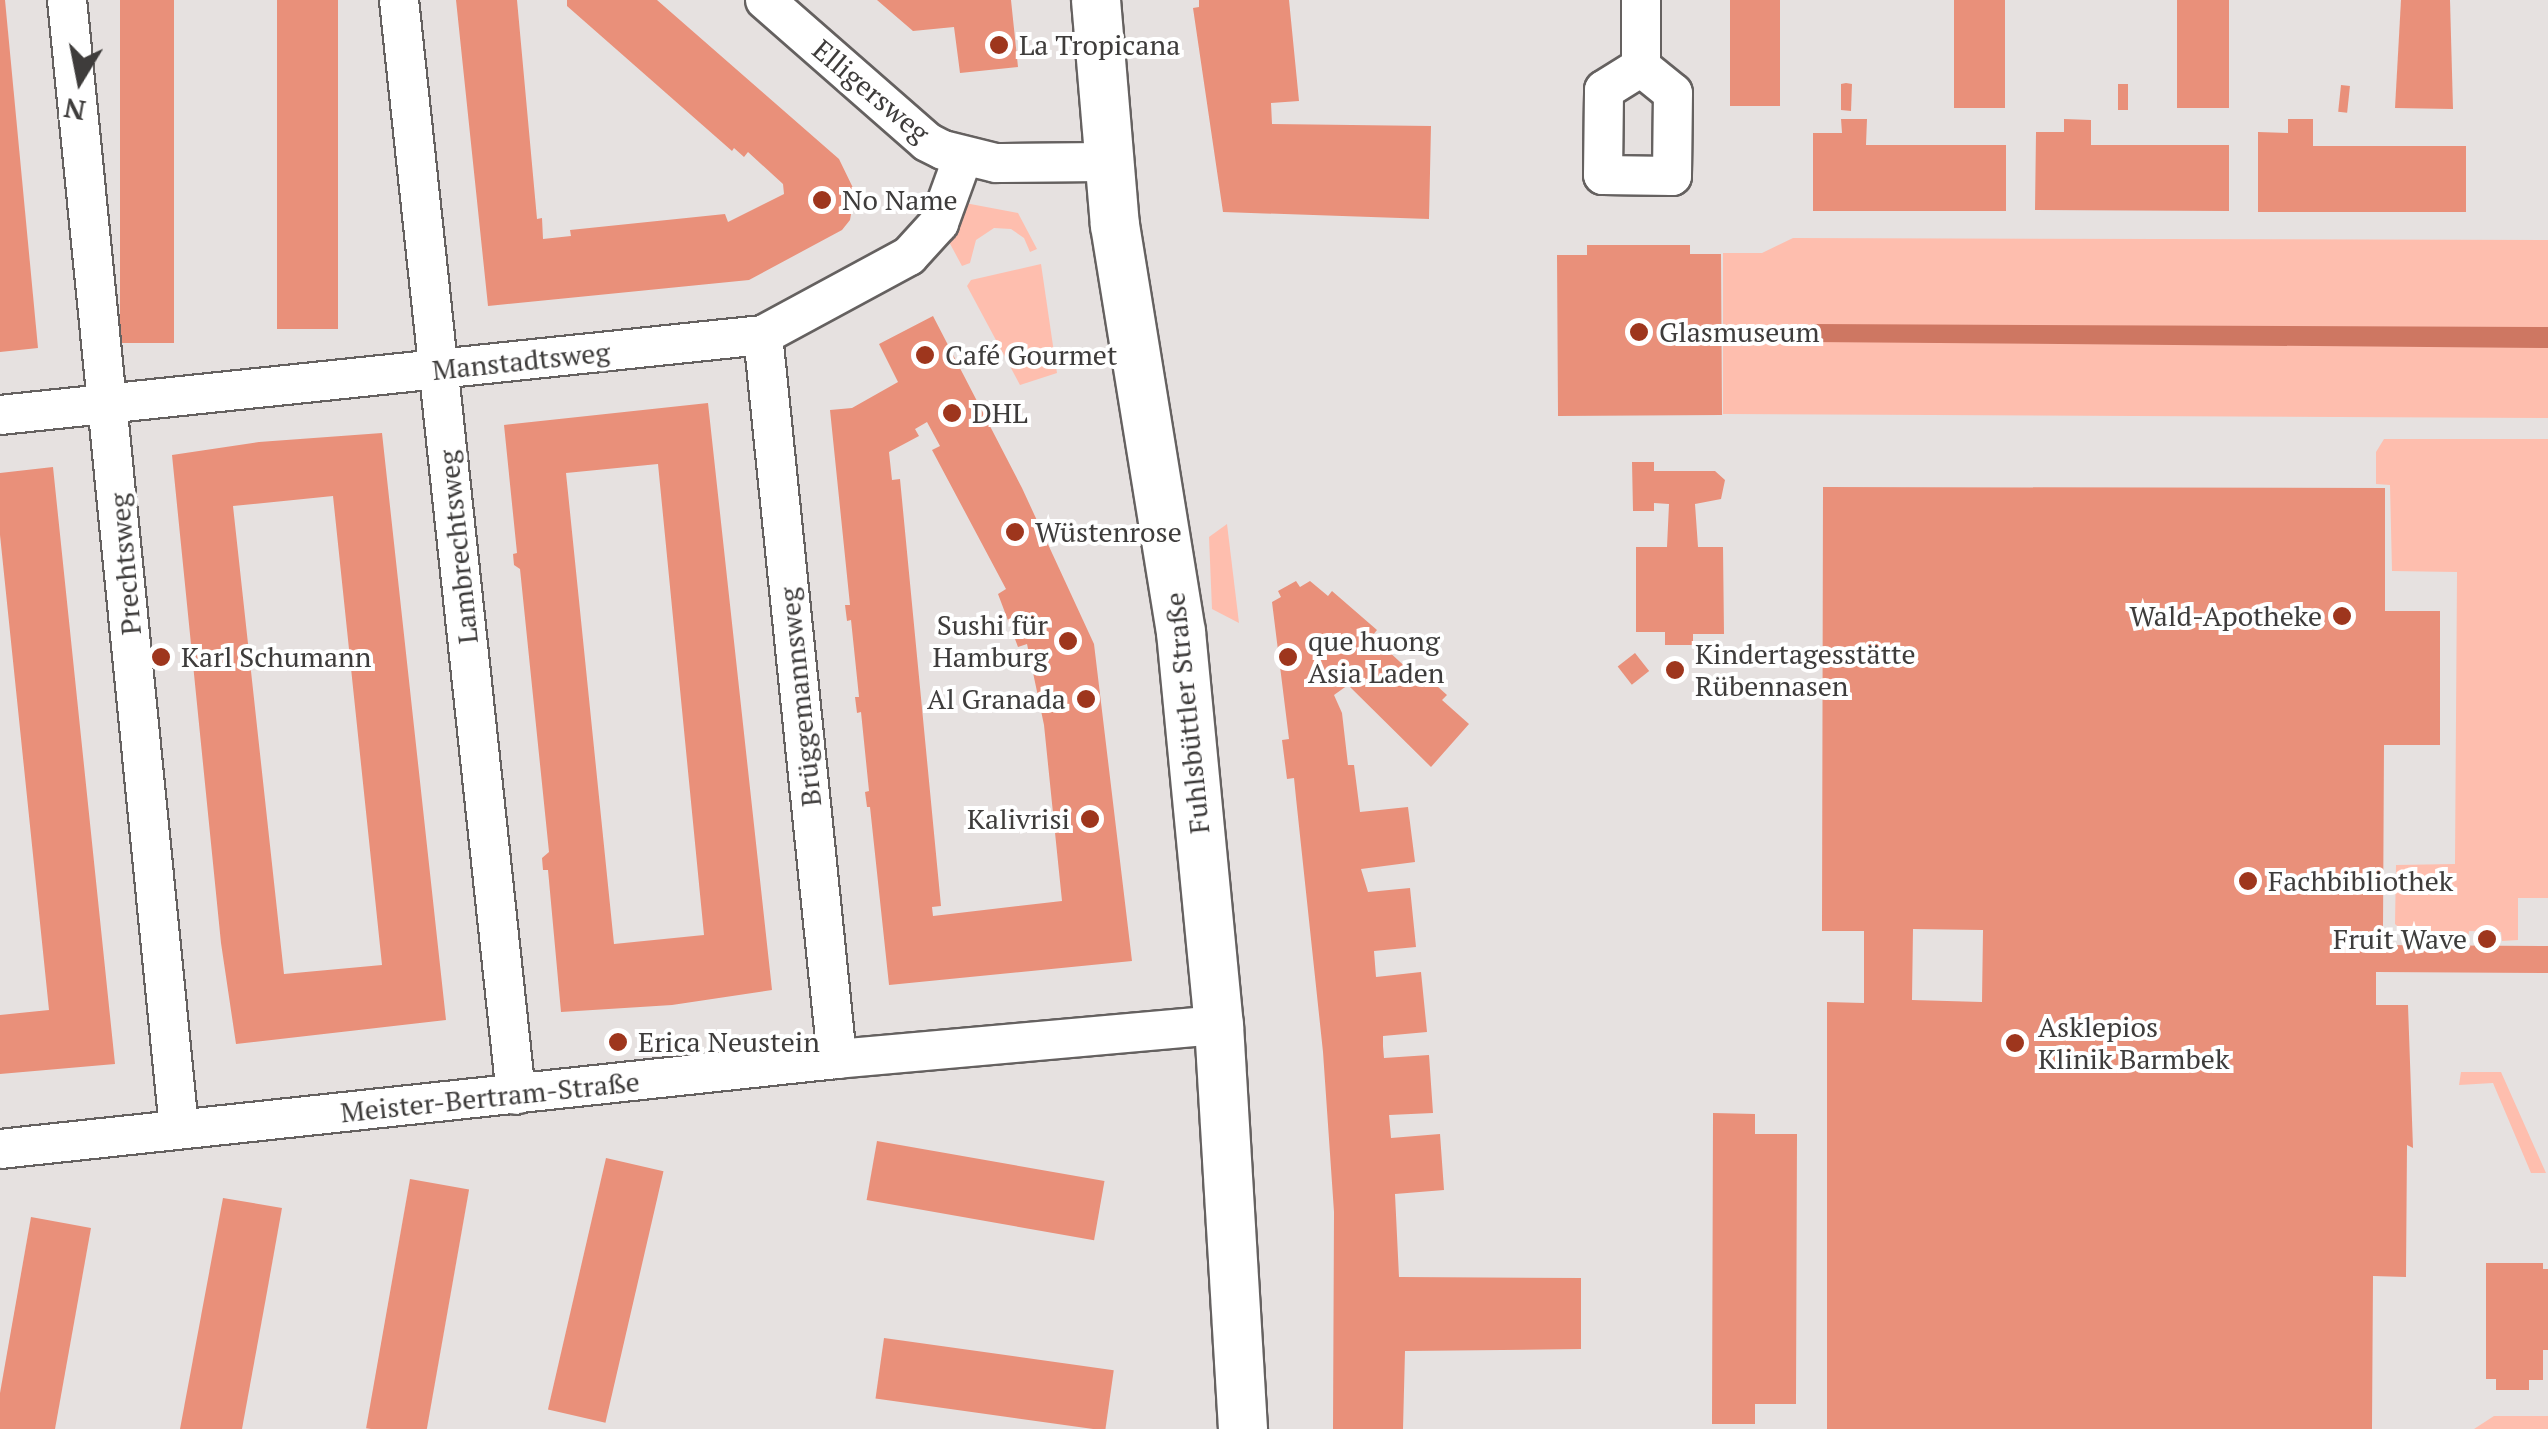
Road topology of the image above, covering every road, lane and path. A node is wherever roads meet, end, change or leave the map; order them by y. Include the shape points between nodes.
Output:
1 (67, 0) edge
2 (398, 0) edge
3 (765, 0) edge
4 (1096, 0) edge
5 (1642, 0) edge
6 (1641, 67) dead end
7 (962, 157) junction
8 (1108, 162) junction
9 (762, 335) junction
10 (440, 370) junction
11 (110, 404) junction
12 (0, 415) edge
13 (1219, 1025) junction
14 (837, 1059) junction
15 (516, 1095) junction
16 (179, 1128) junction
17 (0, 1150) edge
18 (1244, 1429) edge

1 - 11 street, Prechtsweg
2 - 10 street, Lambrechtsweg
3 - 7 street, Elligersweg via 927,142
4 - 8 main road, Fuhlsbüttler Straße
5 - 6 street
7 - 8 street, Elligersweg
7 - 9 street, Manstadtsweg via 938,223 909,256
8 - 13 main road, Fuhlsbüttler Straße via 1181,632
9 - 10 street, Manstadtsweg
9 - 14 street, Brüggemannsweg
10 - 11 street, Manstadtsweg
10 - 15 street, Lambrechtsweg
11 - 12 street, Manstadtsweg
11 - 16 street, Prechtsweg
13 - 14 street, Meister-Bertram-Straße
13 - 18 main road, Fuhlsbüttler Straße
14 - 15 street, Meister-Bertram-Straße
15 - 16 street, Meister-Bertram-Straße
16 - 17 street, Meister-Bertram-Straße

